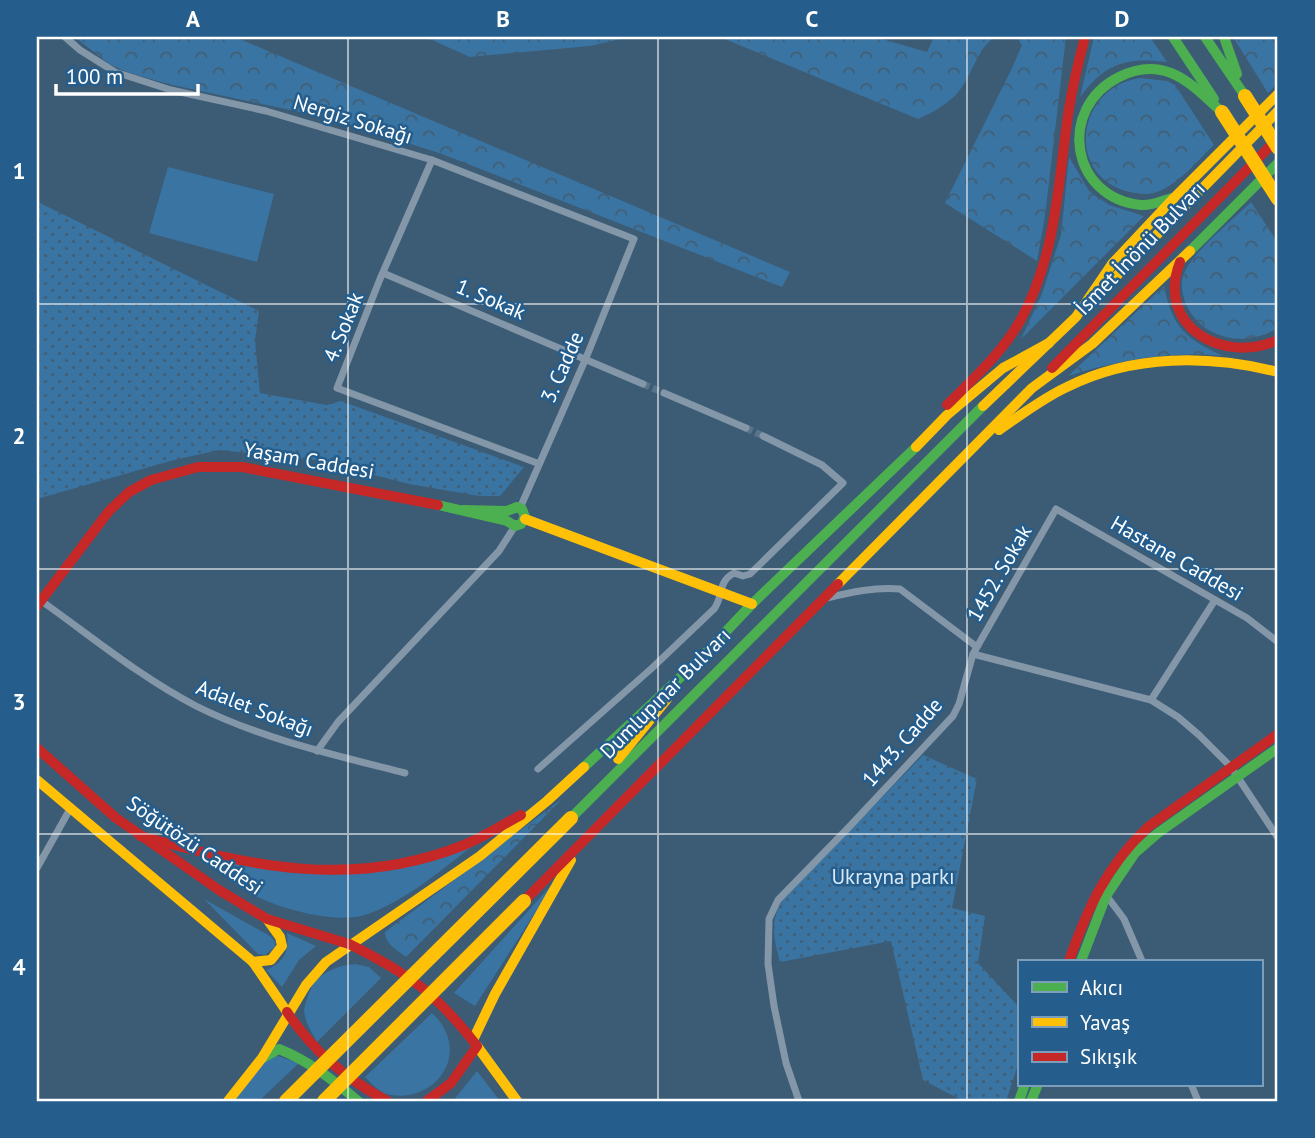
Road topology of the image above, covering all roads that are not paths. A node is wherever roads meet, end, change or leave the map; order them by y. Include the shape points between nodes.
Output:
1 (65, 37) edge
2 (1085, 37) edge
3 (1173, 37) edge
4 (1205, 37) edge
5 (1224, 37) edge
6 (1278, 94) edge
7 (1244, 96) junction
8 (1278, 111) edge
9 (1222, 112) junction
10 (1278, 138) edge
11 (1278, 148) edge
12 (432, 160) junction
13 (1278, 163) edge
14 (1174, 198) junction
15 (1278, 200) edge
16 (634, 239) joint
17 (1182, 259) junction
18 (383, 273) junction
19 (1076, 317) junction
20 (1278, 340) edge
21 (1049, 343) junction
22 (586, 358) junction
23 (1278, 372) edge
24 (643, 384) tunnel mouth
25 (1032, 388) junction
26 (664, 393) tunnel mouth
27 (746, 428) tunnel mouth
28 (763, 436) tunnel mouth
29 (974, 446) junction
30 (537, 463) junction
31 (870, 493) junction
32 (1056, 509) joint
33 (515, 517) junction
34 (720, 592) junction
35 (822, 599) junction
36 (1215, 600) junction
37 (38, 601) edge
38 (752, 604) junction
39 (1278, 642) edge
40 (975, 650) junction
41 (699, 660) junction
42 (1151, 700) junction
43 (1278, 734) edge
44 (37, 748) edge
45 (1278, 748) edge
46 (317, 751) junction
47 (538, 769) dead end
48 (1234, 772) junction
49 (405, 773) dead end
50 (37, 780) edge
51 (547, 801) junction
52 (71, 809) junction
53 (571, 818) junction
54 (140, 836) junction
55 (1278, 838) edge
56 (580, 844) junction
57 (37, 868) edge
58 (1102, 891) junction
59 (267, 919) junction
60 (349, 944) junction
61 (1069, 960) edge
62 (1081, 960) edge
63 (1142, 960) edge
64 (253, 962) junction
65 (287, 1012) junction
66 (475, 1043) junction
67 (262, 1058) junction
68 (228, 1101) edge
69 (286, 1101) edge
70 (324, 1101) edge
71 (358, 1101) edge
72 (387, 1101) edge
73 (427, 1101) edge
74 (517, 1101) edge
75 (799, 1101) edge

1 - 12 street, Nergiz Sokağı via 116,72 140,81 266,111
2 - 31 main road via 1068,113 1058,202 1043,267 1028,306 998,352 901,451
3 - 9 main road
4 - 7 main road
5 - 7 main road
6 - 14 main road
7 - 11 main road, bridge
8 - 19 main road, İsmet İnönü Bulvarı
9 - 14 main road via 1181,79 1156,70 1118,76 1100,88 1085,107 1079,153 1094,184 1116,200 1141,205
9 - 15 main road, bridge
10 - 25 main road, İsmet İnönü Bulvarı
12 - 16 street, Nergiz Sokağı
12 - 18 street, 4. Sokak
13 - 17 main road
14 - 19 main road via 1112,264
16 - 22 street, 3. Cadde
17 - 20 main road via 1174,298 1184,319 1201,337 1237,349
17 - 25 main road via 1091,344
18 - 22 street, 1. Sokak
18 - 30 street, 4. Sokak via 337,388
19 - 21 main road, Dumlupınar Bulvarı
21 - 31 main road via 1003,368 947,415
21 - 53 main road, Dumlupınar Bulvarı
22 - 24 street, 1. Sokak
22 - 30 street, 3. Cadde
23 - 29 main road via 1200,360 1123,368 1055,393
25 - 29 main road
26 - 27 street
28 - 34 street via 822,465 843,483 750,574 734,573 725,579
29 - 35 main road
30 - 33 street, 3. Cadde
31 - 38 main road
32 - 36 street, Hastane Caddesi
32 - 40 street, 1452. Sokak
33 - 34 main road, Yaşam Caddesi
33 - 37 main road, Yaşam Caddesi via 242,467 198,467 151,480 129,492
33 - 46 street, 3. Cadde via 499,551 338,722
34 - 38 main road, Yaşam Caddesi
34 - 47 street via 714,609
35 - 40 street via 860,590 900,589
35 - 56 main road
36 - 39 street, Hastane Caddesi
36 - 42 street
37 - 46 street, Adalet Sokağı via 196,706
38 - 41 main road
40 - 42 street
40 - 75 street, 1443. Cadde via 953,716 778,900 769,919 768,964 774,1006
41 - 51 main road
41 - 53 main road
42 - 48 street via 1178,717
43 - 48 main road
44 - 54 main road, Söğütözü Caddesi
45 - 48 main road
46 - 49 street, Adalet Sokağı
48 - 55 street
48 - 58 main road via 1129,843 1116,858
50 - 52 main road
51 - 54 main road via 465,844 375,866 325,870 264,866
51 - 60 main road via 480,856
52 - 57 street
52 - 64 main road
53 - 69 main road, Dumlupınar Bulvarı, bridge
54 - 59 main road, Söğütözü Caddesi
56 - 66 main road via 495,994
56 - 70 main road, bridge
58 - 61 main road
58 - 62 main road
58 - 63 street via 1124,919
59 - 60 main road, Söğütözü Caddesi
59 - 64 main road via 282,946 271,960
60 - 65 main road via 309,979
60 - 66 main road, Söğütözü Caddesi via 419,984
64 - 65 main road
65 - 67 main road
65 - 72 main road via 335,1070
66 - 73 main road via 451,1083
66 - 74 main road, Söğütözü Caddesi
67 - 68 main road
67 - 71 main road via 279,1049 295,1054

